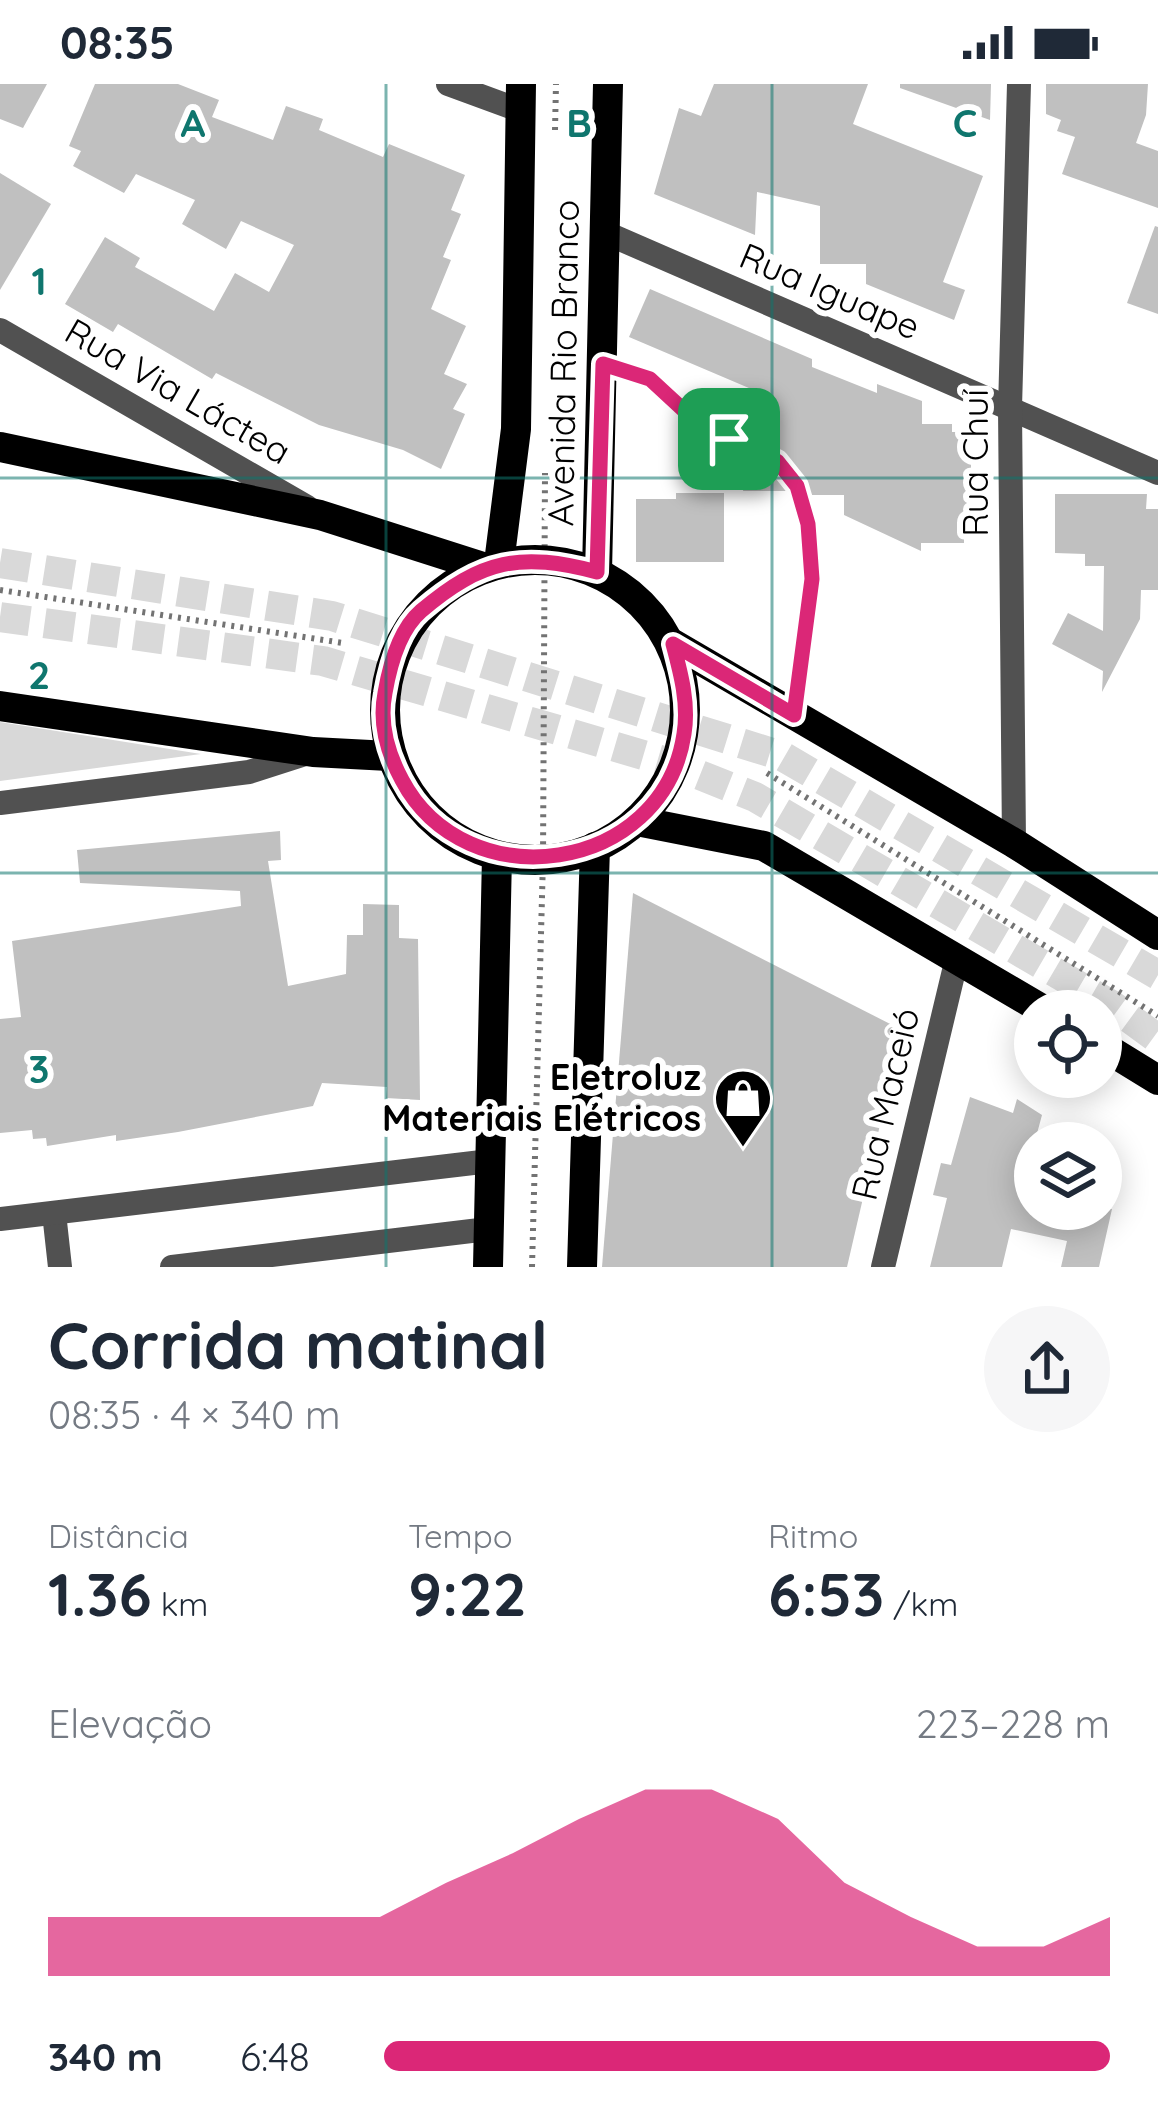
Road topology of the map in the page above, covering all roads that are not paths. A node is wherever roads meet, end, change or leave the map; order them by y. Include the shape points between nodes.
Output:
1 (448, 84) edge
2 (608, 84) edge
3 (1019, 84) edge
4 (520, 97) edge
5 (606, 233) junction
6 (0, 331) edge
7 (603, 364) junction
8 (1010, 408) junction
9 (0, 447) edge
10 (1158, 473) edge
11 (320, 514) junction
12 (493, 565) junction
13 (597, 572) junction
14 (673, 644) junction
15 (0, 706) edge
16 (794, 715) junction
17 (313, 752) junction
18 (389, 755) junction
19 (0, 803) edge
20 (637, 821) junction
21 (1014, 843) junction
22 (595, 848) junction
23 (497, 856) junction
24 (1158, 934) edge
25 (957, 958) junction
26 (1014, 992) edge
27 (1122, 1058) edge
28 (1158, 1080) edge
29 (490, 1161) junction
30 (54, 1213) junction
31 (0, 1220) edge
32 (488, 1228) junction
33 (60, 1267) edge
34 (172, 1267) edge
35 (488, 1267) edge
36 (582, 1267) edge
37 (883, 1267) edge

1 - 4 street
2 - 5 main road, Avenida Rio Branco
3 - 8 street, Rua Chuí
4 - 12 main road, Avenida Rio Branco via 516,429
5 - 7 main road, Avenida Rio Branco
5 - 8 street, Rua Iguape
6 - 11 street, Rua Via Láctea
7 - 13 main road, Avenida Rio Branco
7 - 16 lane via 650,379 703,428 777,461 797,486 812,579
8 - 10 street, Rua Iguape
8 - 21 street, Rua Chuí
9 - 11 main road
11 - 12 main road
12 - 13 main road via 542,560
12 - 18 main road via 416,615 392,658 382,706
13 - 14 main road via 638,599
14 - 16 main road
14 - 20 main road via 684,735 668,782
15 - 17 main road
16 - 21 main road
17 - 18 main road
17 - 19 street via 249,772
18 - 23 main road via 413,800 450,836
20 - 22 main road
20 - 25 main road via 764,846
21 - 24 main road
22 - 23 main road via 543,860
22 - 36 main road
23 - 29 main road
25 - 26 main road
25 - 37 street, Rua Maceió
27 - 28 main road
29 - 30 street
29 - 32 main road
30 - 31 street
30 - 33 street
32 - 34 street
32 - 35 main road

